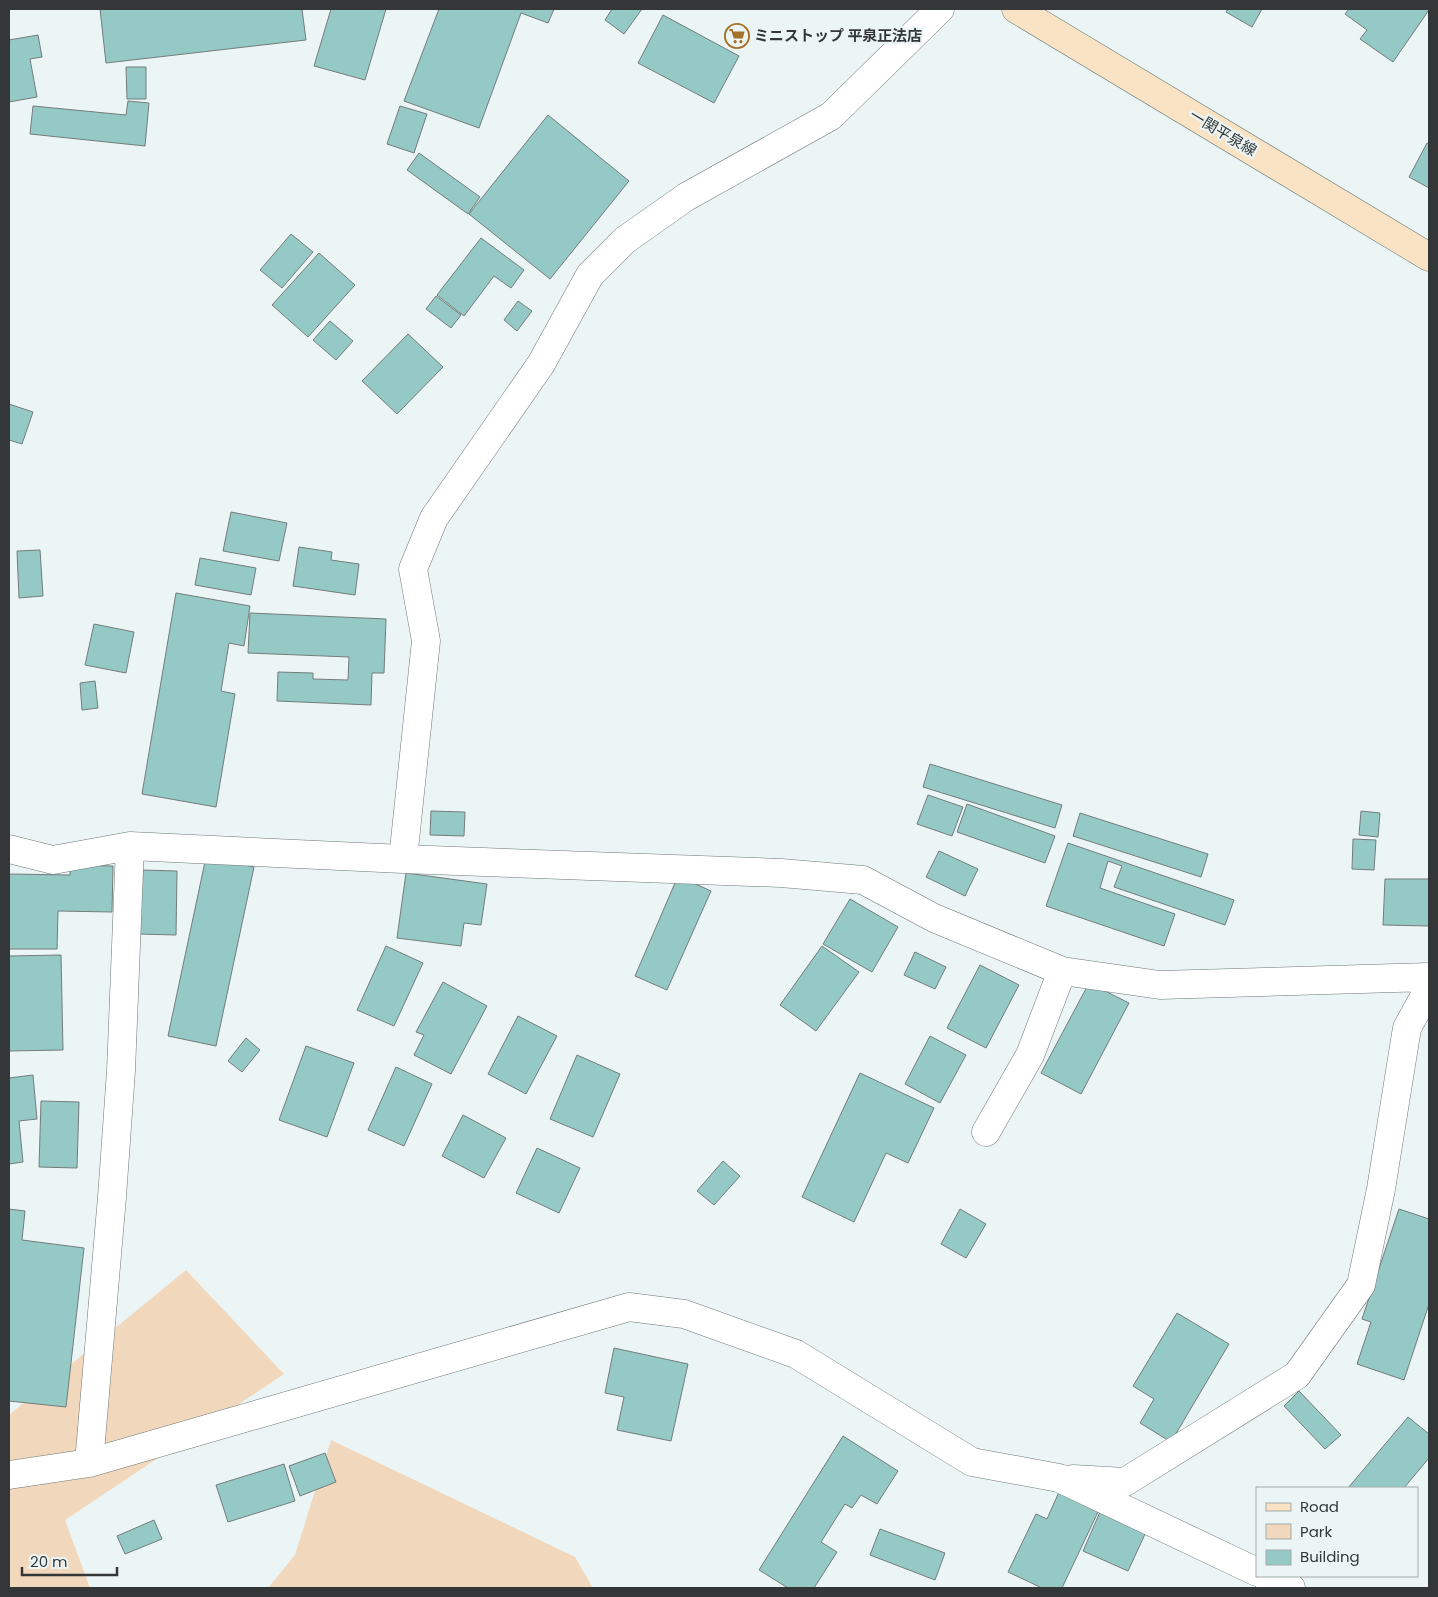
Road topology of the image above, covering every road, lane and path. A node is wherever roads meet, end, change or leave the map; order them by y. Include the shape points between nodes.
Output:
1 (940, 9) edge
2 (1016, 9) edge
3 (1429, 257) edge
4 (130, 846) junction
5 (9, 849) edge
6 (403, 859) junction
7 (1062, 971) junction
8 (1429, 977) edge
9 (1429, 988) edge
10 (986, 1132) dead end
11 (89, 1463) junction
12 (9, 1475) edge
13 (1059, 1478) junction
14 (1256, 1572) edge
15 (1267, 1577) edge
16 (1291, 1588) edge

1 - 6 street via 831,116 686,197 625,240 590,275 541,364 434,518 413,568 426,641
2 - 3 main road, 一関平泉線
4 - 5 street via 54,860
4 - 6 street
4 - 11 street via 121,1071
6 - 7 street via 781,873 863,880 934,918
7 - 8 street via 1160,985
7 - 10 street via 1030,1055
9 - 13 street via 1407,1028 1381,1189 1361,1285 1297,1375 1125,1482
11 - 12 street
11 - 13 street via 629,1308 684,1314 796,1354 972,1462
13 - 14 street
15 - 16 street

